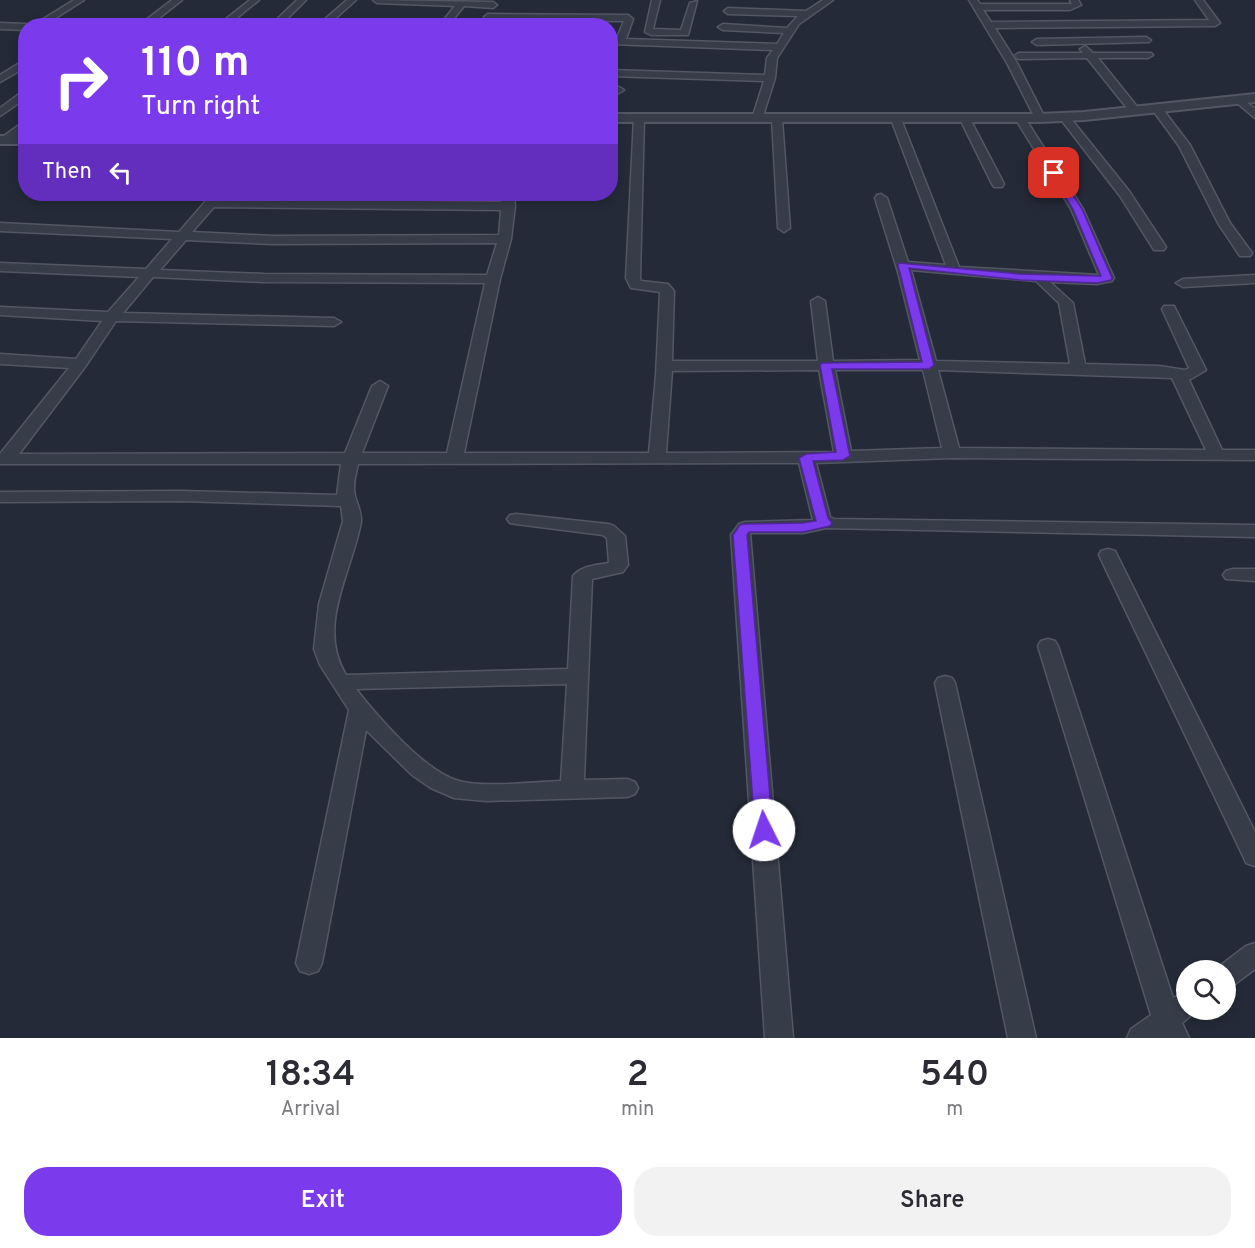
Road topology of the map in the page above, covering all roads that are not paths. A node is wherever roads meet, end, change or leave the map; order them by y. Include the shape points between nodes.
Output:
1 (80, 0) edge
2 (178, 0) edge
3 (255, 0) edge
4 (302, 0) edge
5 (352, 0) edge
6 (377, 0) edge
7 (657, 0) edge
8 (829, 0) edge
9 (1074, 0) edge
10 (1199, 0) edge
11 (437, 1) edge
12 (494, 3) edge
13 (694, 3) dead end
14 (461, 4) junction
15 (975, 4) edge
16 (583, 5) dead end
17 (728, 11) dead end
18 (807, 14) junction
19 (50, 18) edge
20 (153, 18) edge
21 (231, 18) edge
22 (282, 18) edge
23 (331, 18) edge
24 (450, 18) edge
25 (488, 18) edge
26 (581, 18) edge
27 (618, 19) edge
28 (989, 25) junction
29 (0, 26) edge
30 (18, 27) edge
31 (723, 27) dead end
32 (789, 31) junction
33 (1146, 40) dead end
34 (618, 41) edge
35 (621, 41) junction
36 (1079, 41) junction
37 (1037, 42) dead end
38 (779, 47) junction
39 (632, 53) dead end
40 (1090, 55) junction
41 (1148, 55) dead end
42 (1019, 56) dead end
43 (772, 58) junction
44 (618, 73) edge
45 (770, 78) junction
46 (13, 88) edge
47 (1255, 98) edge
48 (1240, 100) junction
49 (1157, 109) junction
50 (1135, 111) junction
51 (0, 113) edge
52 (1255, 115) edge
53 (1064, 117) junction
54 (618, 118) edge
55 (639, 118) junction
56 (777, 118) junction
57 (896, 118) junction
58 (964, 118) junction
59 (1020, 118) junction
60 (1040, 118) junction
61 (757, 119) junction
62 (18, 129) edge
63 (2, 140) edge
64 (18, 140) edge
65 (998, 184) dead end
66 (881, 198) dead end
67 (213, 201) edge
68 (508, 201) edge
69 (0, 227) edge
70 (783, 228) dead end
71 (183, 236) junction
72 (505, 239) junction
73 (1159, 247) dead end
74 (1245, 253) dead end
75 (903, 265) junction
76 (0, 267) edge
77 (954, 270) junction
78 (148, 275) junction
79 (1041, 278) junction
80 (493, 279) junction
81 (1255, 279) edge
82 (1183, 283) dead end
83 (818, 301) dead end
84 (1169, 309) dead end
85 (0, 311) edge
86 (112, 317) junction
87 (334, 322) dead end
88 (0, 359) edge
89 (80, 364) junction
90 (826, 365) junction
91 (929, 365) junction
92 (665, 366) junction
93 (1078, 369) junction
94 (1185, 375) junction
95 (380, 386) dead end
96 (952, 453) junction
97 (1255, 455) edge
98 (843, 456) junction
99 (1216, 456) junction
100 (806, 458) junction
101 (3, 459) edge
102 (454, 459) junction
103 (657, 459) junction
104 (352, 460) junction
105 (0, 496) edge
106 (348, 501) junction
107 (516, 519) dead end
108 (826, 523) junction
109 (1255, 531) edge
110 (1108, 555) dead end
111 (1233, 575) dead end
112 (1255, 576) edge
113 (1048, 646) dead end
114 (578, 676) junction
115 (340, 682) junction
116 (945, 683) dead end
117 (360, 708) junction
118 (627, 788) dead end
119 (572, 789) junction
120 (1255, 856) edge
121 (1255, 954) edge
122 (309, 963) dead end
123 (1236, 968) edge
124 (1176, 1021) edge
125 (779, 1038) edge
126 (1022, 1038) edge
127 (1142, 1038) edge

1 - 19 street
2 - 20 street
3 - 21 street
4 - 22 street
5 - 23 street
6 - 11 street
7 - 13 street via 648,30 651,32 685,33
8 - 18 street
9 - 15 street via 1077,5 1070,7
10 - 28 street via 1215,23
11 - 14 street
12 - 14 street
12 - 25 street
14 - 24 street
15 - 28 street
16 - 26 street
17 - 18 street
18 - 32 street
27 - 35 street via 629,18
28 - 60 street
29 - 30 street
31 - 32 street
32 - 38 street
33 - 36 street
34 - 35 street
35 - 38 street
36 - 37 street
36 - 40 street
38 - 43 street
39 - 43 street
40 - 41 street
40 - 42 street
40 - 50 street
43 - 45 street
44 - 45 street
45 - 61 street
46 - 51 street
47 - 48 street
48 - 49 street
48 - 52 street
49 - 50 street
49 - 74 street via 1184,145 1224,223
50 - 53 street
53 - 60 street
53 - 73 street via 1125,194
54 - 55 street
55 - 61 street
55 - 92 street via 633,278 636,285 666,289
56 - 57 street
56 - 61 street
56 - 70 street
57 - 58 street
57 - 77 street
58 - 59 street
58 - 65 street
59 - 60 street
59 - 79 street via 1077,209 1107,278
62 - 63 street
63 - 64 street
66 - 75 street
67 - 71 street
68 - 72 street
69 - 71 street
71 - 72 street via 285,240
71 - 78 street
72 - 80 street
75 - 77 street
75 - 91 street
76 - 78 street
77 - 79 street
78 - 80 street
78 - 86 street
79 - 93 street via 1044,286 1066,303
80 - 102 street
81 - 82 street
83 - 90 street
84 - 94 street via 1198,370
85 - 86 street
86 - 87 street
86 - 89 street
88 - 89 street
89 - 101 street
90 - 91 street
90 - 92 street
90 - 98 street
91 - 93 street
91 - 96 street
92 - 103 street
93 - 94 street
94 - 99 street via 1180,378
95 - 104 street
96 - 98 street
96 - 99 street
97 - 99 street
98 - 100 street
100 - 103 street
100 - 108 street
101 - 104 street
102 - 103 street
102 - 104 street
104 - 106 street via 345,490
105 - 106 street
106 - 115 street via 352,520 326,620 323,648
107 - 114 street via 608,530 616,536 619,565 583,576
108 - 109 street
108 - 125 street via 803,528 745,528 740,535
110 - 120 street
111 - 112 street
113 - 124 street
114 - 115 street
114 - 119 street
115 - 117 street
116 - 126 street
117 - 119 street via 412,764 437,783 478,792
117 - 122 street
118 - 119 street
121 - 123 street
124 - 127 street

